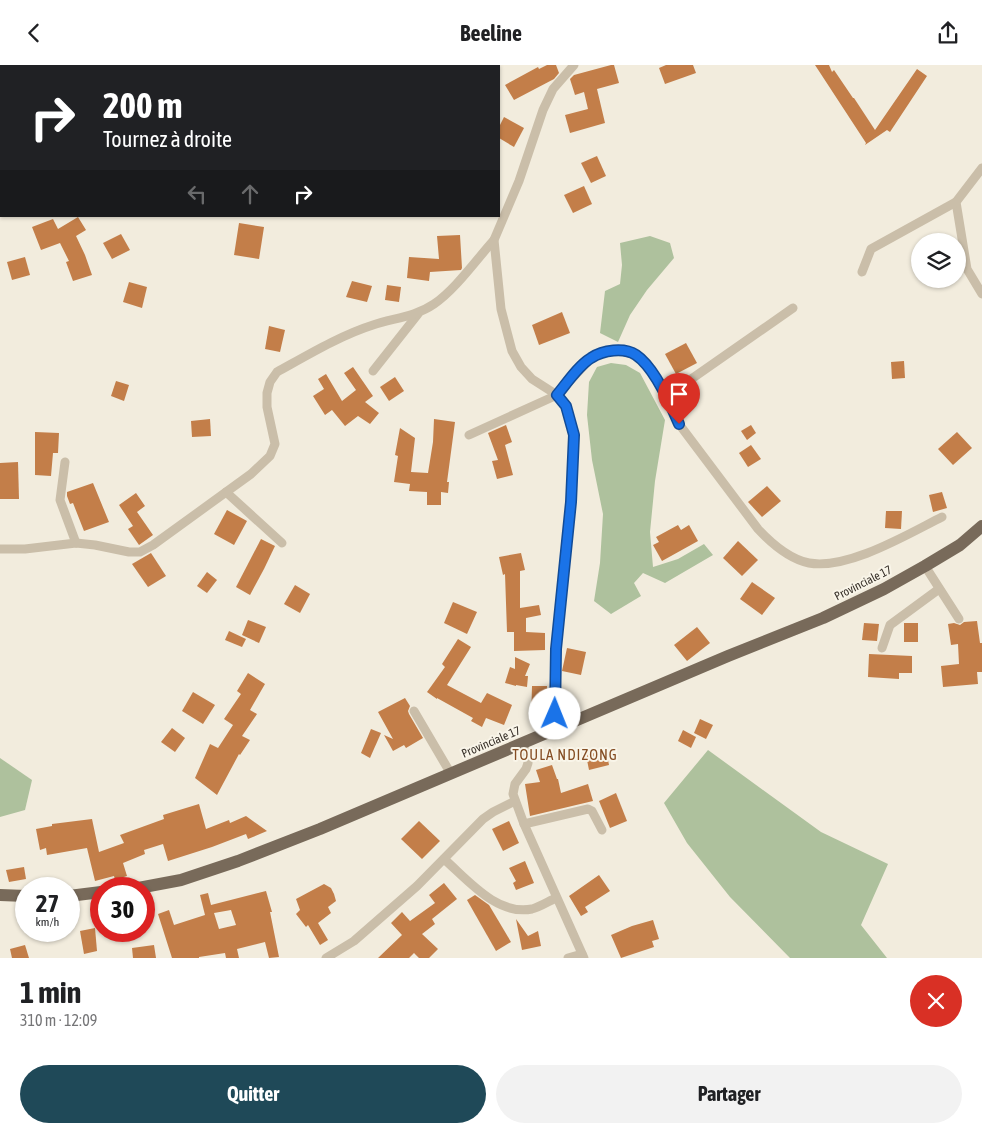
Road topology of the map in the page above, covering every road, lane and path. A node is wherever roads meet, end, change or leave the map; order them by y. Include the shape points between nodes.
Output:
1 (574, 65) edge
2 (982, 168) edge
3 (956, 202) junction
4 (494, 240) junction
5 (862, 272) dead end
6 (982, 294) edge
7 (793, 308) dead end
8 (418, 314) junction
9 (373, 371) dead end
10 (557, 395) junction
11 (667, 396) junction
12 (469, 435) dead end
13 (65, 463) dead end
14 (226, 492) junction
15 (942, 517) dead end
16 (982, 527) edge
17 (76, 543) junction
18 (282, 543) dead end
19 (0, 549) edge
20 (925, 566) junction
21 (939, 589) junction
22 (959, 619) dead end
23 (882, 648) dead end
24 (414, 711) dead end
25 (555, 730) junction
26 (522, 744) junction
27 (452, 774) junction
28 (515, 801) junction
29 (524, 824) junction
30 (602, 830) dead end
31 (444, 859) junction
32 (155, 885) edge
33 (0, 895) edge
34 (15, 896) edge
35 (556, 898) junction
36 (583, 956) edge
37 (326, 958) edge
38 (568, 958) edge

1 - 4 street via 553,89 543,110 519,181
2 - 3 street
3 - 5 street via 871,249
3 - 6 street via 967,269
4 - 8 street via 447,293
4 - 10 street via 501,309 512,351 532,379
7 - 11 street
8 - 9 street
8 - 14 street via 356,332 277,373 267,393 275,444 270,456
10 - 11 street via 591,358 605,352 621,351 635,355 646,364
10 - 12 street
10 - 25 street via 566,406 574,435 571,502 556,649
11 - 15 street via 679,424 746,513 770,542 788,555 809,563 831,564 893,542
13 - 17 street via 60,500
14 - 17 street via 140,551
14 - 18 street
16 - 20 main road, Provinciale 17
17 - 19 street
20 - 21 street
20 - 25 main road, Provinciale 17 via 823,619
21 - 22 street
21 - 23 street via 890,625
24 - 27 street
25 - 26 main road, Provinciale 17
26 - 27 main road, Provinciale 17
26 - 28 street via 528,763 515,784
27 - 32 main road, Provinciale 17 via 238,861 181,880
28 - 29 street
28 - 31 street via 483,819
29 - 30 street via 588,809
29 - 35 street
31 - 35 street via 504,908 533,909
31 - 37 street via 354,941
33 - 34 main road
35 - 36 street
36 - 38 street

